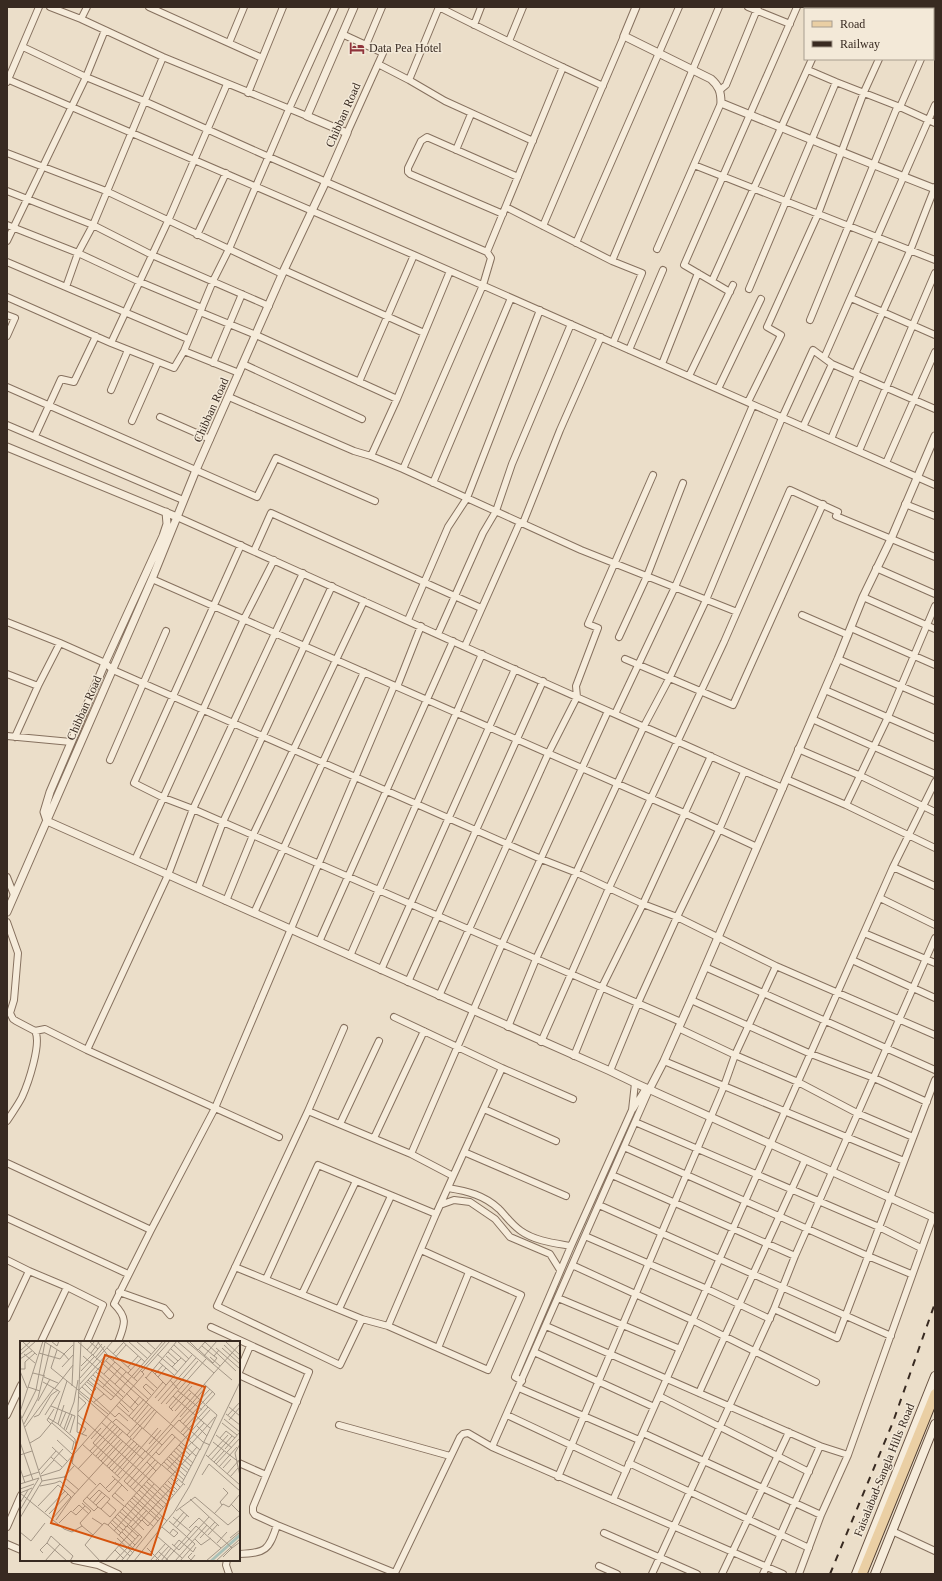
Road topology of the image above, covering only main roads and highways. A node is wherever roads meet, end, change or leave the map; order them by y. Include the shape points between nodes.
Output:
1 (935, 1376) edge
2 (935, 1394) edge
3 (935, 1424) edge
4 (856, 1574) edge
5 (862, 1574) edge
6 (875, 1574) edge

1 - 4 main road, Faisalabad-Sangla Hills Road
2 - 5 main road
3 - 6 main road

